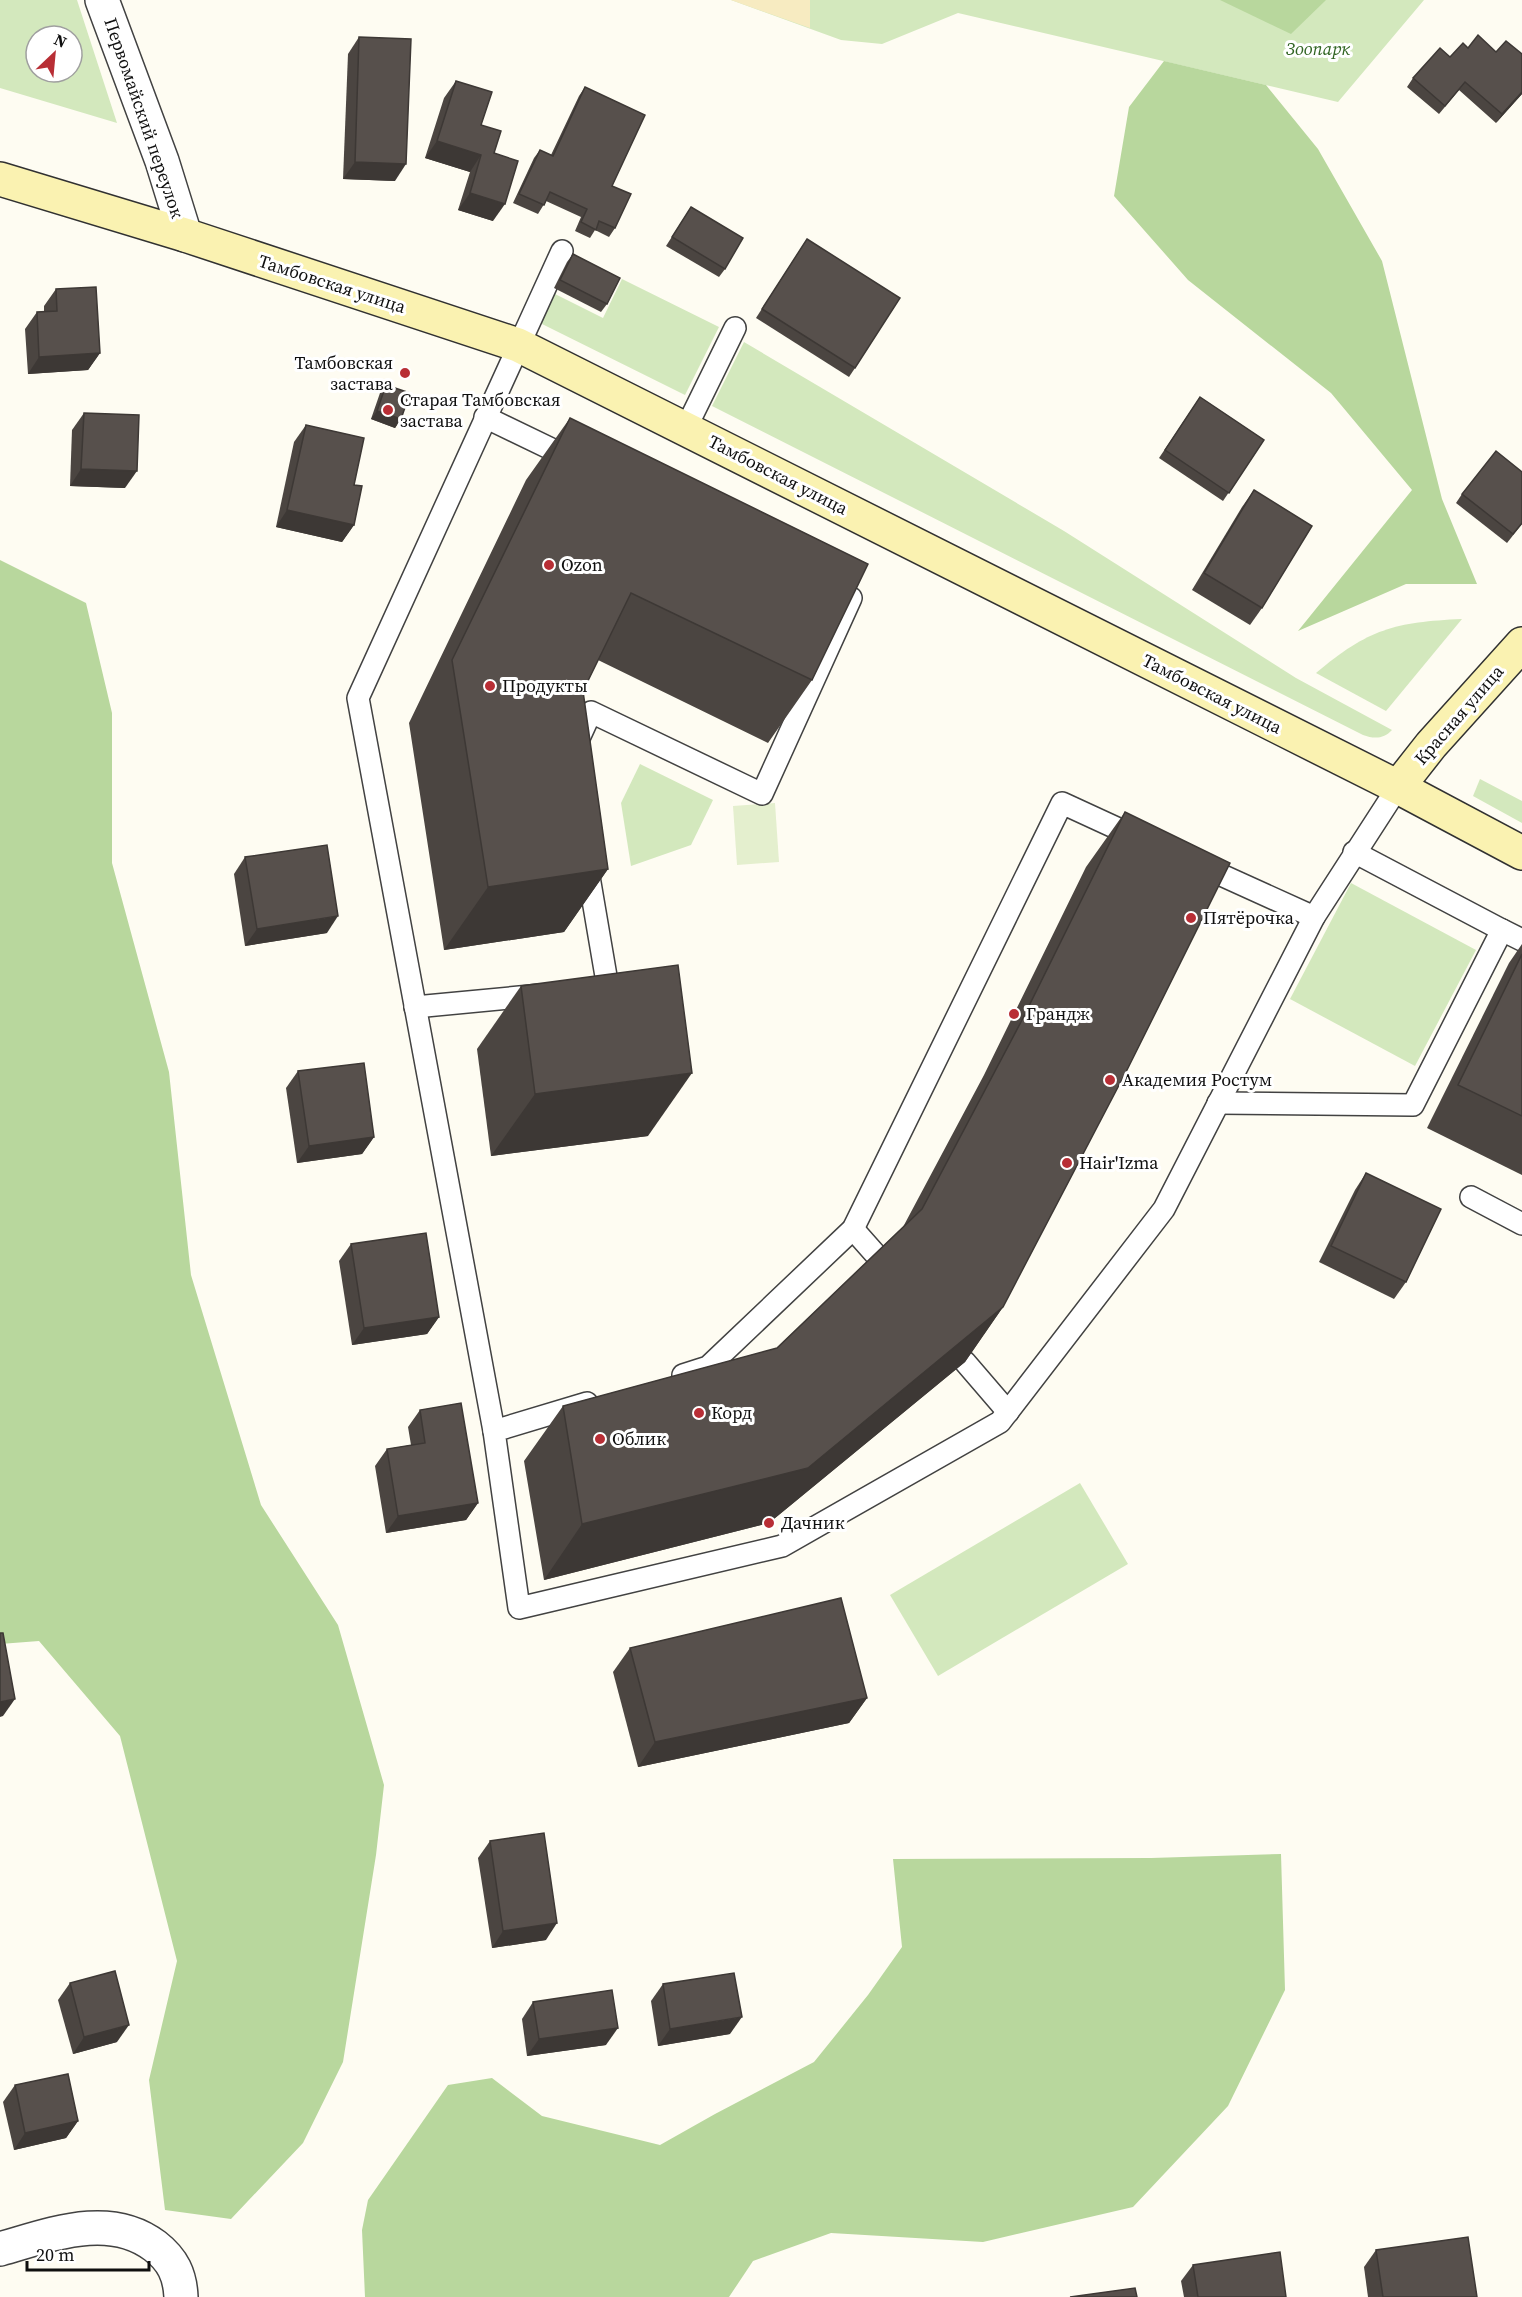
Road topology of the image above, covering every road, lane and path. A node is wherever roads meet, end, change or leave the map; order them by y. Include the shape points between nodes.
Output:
1 (102, 0) edge
2 (0, 179) edge
3 (185, 235) junction
4 (562, 251) dead end
5 (735, 328) dead end
6 (518, 345) junction
7 (485, 417) junction
8 (686, 428) junction
9 (595, 470) edge
10 (830, 587) edge
11 (1522, 644) edge
12 (571, 771) edge
13 (1398, 788) junction
14 (583, 840) edge
15 (1160, 848) edge
16 (1354, 852) junction
17 (1522, 853) edge
18 (1182, 857) edge
19 (1314, 917) junction
20 (1502, 930) junction
21 (1522, 940) edge
22 (415, 1008) junction
23 (1218, 1103) junction
24 (1471, 1197) dead end
25 (1522, 1224) edge
26 (853, 1228) junction
27 (884, 1264) edge
28 (965, 1362) edge
29 (664, 1380) edge
30 (610, 1396) edge
31 (1008, 1412) junction
32 (494, 1431) junction
33 (0, 2249) edge
34 (181, 2288) edge

1 - 3 street, Первомайский переулок
2 - 3 main road, Тамбовская улица
3 - 6 main road, Тамбовская улица
4 - 6 lane
5 - 8 lane
6 - 7 lane
6 - 8 main road, Тамбовская улица
7 - 9 lane
7 - 22 lane via 358,698
8 - 13 main road, Тамбовская улица
10 - 12 lane via 851,598 762,794 591,712 569,760
11 - 13 main road, Красная улица via 1431,745
13 - 16 lane
13 - 17 main road, Тамбовская улица
14 - 22 lane via 608,988
15 - 26 lane via 1062,803
16 - 19 lane
16 - 20 lane
18 - 19 lane
19 - 23 lane
20 - 21 lane
20 - 23 lane via 1413,1105
22 - 32 lane
23 - 31 lane via 1164,1209
24 - 25 lane
26 - 27 lane
26 - 29 lane via 708,1367
28 - 31 lane
30 - 32 lane
31 - 32 lane via 1000,1422 782,1546 519,1608
33 - 34 street via 74,2228 110,2228 141,2235 166,2254

